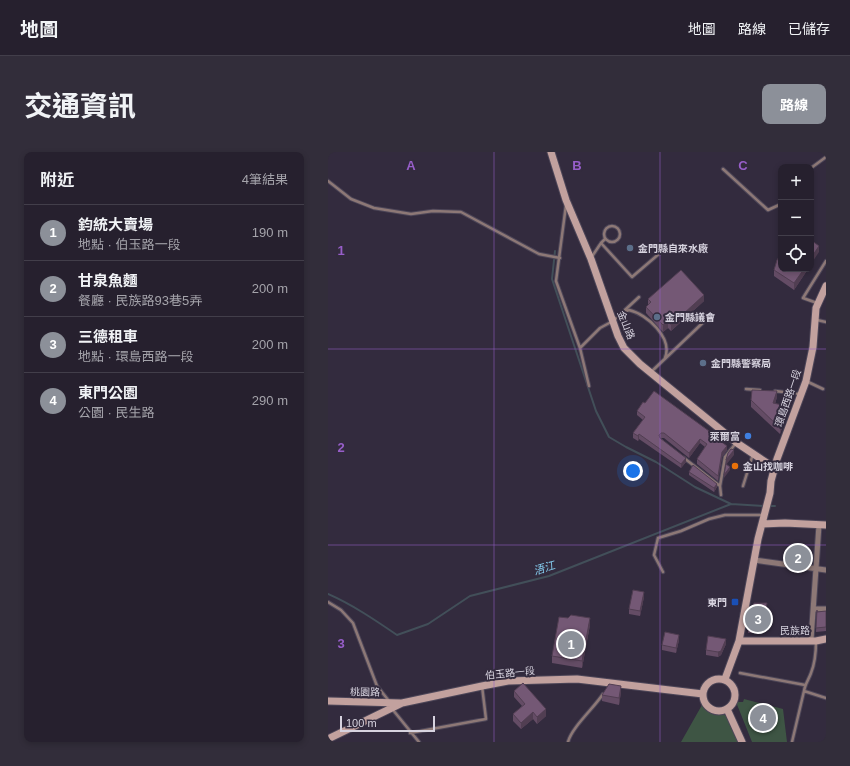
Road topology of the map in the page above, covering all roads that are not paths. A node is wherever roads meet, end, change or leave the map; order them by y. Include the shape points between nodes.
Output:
1 (550, 152) edge
2 (826, 157) edge
3 (814, 166) edge
4 (724, 169) dead end
5 (328, 181) edge
6 (566, 200) junction
7 (778, 206) edge
8 (605, 239) junction
9 (601, 243) junction
10 (660, 253) dead end
11 (560, 258) junction
12 (591, 258) junction
13 (826, 261) edge
14 (826, 286) edge
15 (639, 297) dead end
16 (818, 303) junction
17 (623, 313) junction
18 (712, 314) dead end
19 (816, 320) junction
20 (614, 321) junction
21 (826, 322) edge
22 (580, 348) junction
23 (664, 360) junction
24 (650, 373) junction
25 (806, 381) junction
26 (589, 386) dead end
27 (746, 389) dead end
28 (823, 389) dead end
29 (761, 390) edge
30 (769, 391) edge
31 (800, 394) junction
32 (737, 443) junction
33 (679, 454) edge
34 (753, 454) junction
35 (774, 469) junction
36 (720, 486) junction
37 (743, 486) dead end
38 (720, 495) dead end
39 (764, 515) junction
40 (762, 524) junction
41 (822, 525) edge
42 (754, 560) junction
43 (816, 568) junction
44 (826, 570) edge
45 (663, 572) dead end
46 (328, 602) edge
47 (814, 609) junction
48 (826, 609) edge
49 (813, 640) junction
50 (826, 640) edge
51 (739, 641) junction
52 (740, 673) dead end
53 (724, 679) junction
54 (610, 684) junction
55 (805, 685) junction
56 (482, 686) junction
57 (804, 691) junction
58 (703, 694) junction
59 (826, 698) edge
60 (328, 701) edge
61 (402, 702) joint
62 (391, 705) junction
63 (727, 709) junction
64 (410, 733) junction
65 (328, 739) edge
66 (419, 742) edge
67 (568, 742) edge
68 (742, 742) edge
69 (792, 742) edge

1 - 6 main road, 金山路
2 - 3 lane
4 - 7 lane via 768,210
5 - 11 lane via 351,199 374,208 411,214 433,211 461,212 539,254
6 - 11 lane
6 - 12 main road, 金山路
8 - 8 lane via 612,243 618,241 621,237 619,229 609,227 604,234
8 - 9 lane
9 - 10 lane via 632,277
9 - 12 lane
11 - 22 lane via 556,281
12 - 20 main road, 金山路
13 - 16 lane via 803,298
14 - 16 main road, 環島西路一段
15 - 17 lane
16 - 19 main road, 環島西路一段
17 - 20 lane
17 - 23 lane via 629,310 642,315 659,331 668,351
18 - 23 lane
19 - 21 lane
19 - 25 main road, 環島西路一段
20 - 22 lane via 600,328
20 - 24 main road, 金山路 via 624,348
22 - 26 lane
23 - 24 lane
24 - 32 main road, 金山路
25 - 28 lane
25 - 31 main road, 環島西路一段
27 - 29 lane
30 - 31 lane
31 - 35 main road, 環島西路一段
32 - 34 main road, 金山路
32 - 36 lane via 725,457
33 - 36 lane
34 - 35 main road, 金山路
34 - 37 lane
35 - 39 main road, 環島西路一段
36 - 38 lane
39 - 40 main road
39 - 45 lane via 725,515 658,538 654,555
40 - 41 main road
40 - 42 main road
41 - 43 street
42 - 43 street
42 - 51 main road
43 - 44 street
43 - 47 street
46 - 62 lane via 341,610 353,623 378,686
47 - 48 street
47 - 49 street
49 - 50 main road, 民族路
49 - 51 main road, 民族路
49 - 55 lane via 816,650 811,673
51 - 53 main road
52 - 55 lane
53 - 58 main road via 709,682
53 - 63 main road via 732,685 735,695
54 - 56 main road, 伯玉路一段 via 577,679 525,680
54 - 58 main road, 伯玉路一段
54 - 67 lane via 596,705 570,734
55 - 57 lane
56 - 61 main road, 伯玉路一段
56 - 64 lane via 486,719
57 - 59 lane
57 - 69 lane
58 - 63 main road via 705,704 713,710
60 - 62 main road, 桃園路
61 - 62 main road, 桃園路
62 - 64 lane
62 - 65 main road
63 - 68 main road
64 - 66 lane

